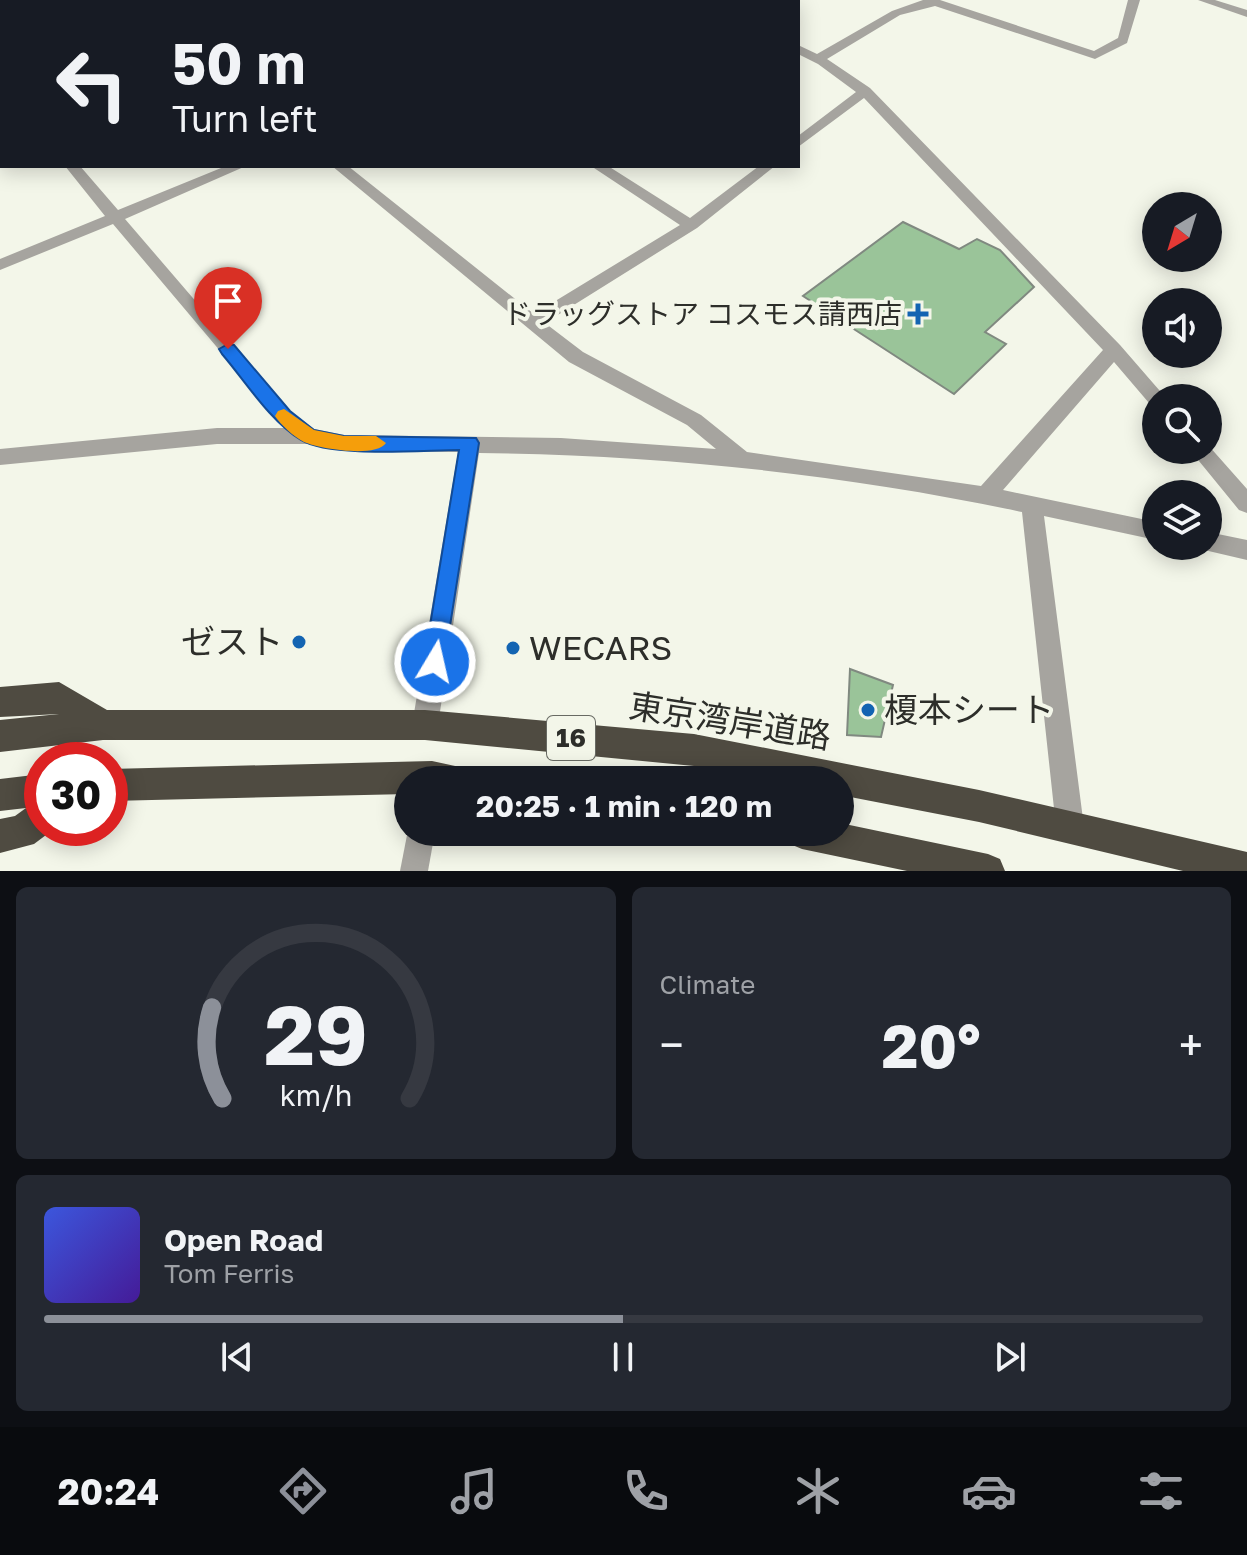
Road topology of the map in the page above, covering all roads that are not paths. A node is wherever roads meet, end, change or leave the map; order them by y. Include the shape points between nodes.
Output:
1 (1134, 0) edge
2 (1204, 0) edge
3 (932, 1) edge
4 (952, 2) edge
5 (1247, 14) edge
6 (800, 50) edge
7 (819, 58) junction
8 (865, 91) junction
9 (800, 141) edge
10 (74, 168) edge
11 (234, 168) edge
12 (341, 168) edge
13 (601, 168) edge
14 (765, 168) edge
15 (116, 217) junction
16 (691, 225) junction
17 (0, 265) edge
18 (532, 323) junction
19 (1114, 350) junction
20 (1144, 384) edge
21 (308, 436) junction
22 (470, 443) junction
23 (0, 457) edge
24 (742, 459) junction
25 (1212, 464) edge
26 (986, 495) junction
27 (1247, 504) edge
28 (1032, 505) junction
29 (1142, 528) edge
30 (1222, 545) edge
31 (1247, 550) edge
32 (0, 702) edge
33 (103, 725) junction
34 (425, 725) junction
35 (0, 736) edge
36 (394, 780) edge
37 (128, 785) edge
38 (24, 792) edge
39 (0, 795) edge
40 (1070, 827) junction
41 (24, 830) edge
42 (0, 836) edge
43 (854, 843) edge
44 (418, 846) edge
45 (1247, 869) edge
46 (414, 871) edge
47 (988, 871) edge

1 - 4 street via 1123,40 1095,55
2 - 5 street
3 - 4 street
3 - 7 street via 896,13
6 - 7 street
7 - 8 street
8 - 9 street
8 - 19 street
10 - 15 street
11 - 15 street
12 - 18 street
13 - 16 street
14 - 16 street
15 - 17 street
15 - 21 street via 283,416
16 - 18 street
18 - 24 street via 576,357 694,420
19 - 20 street
19 - 26 street
21 - 22 street via 344,443
21 - 23 street via 217,436
22 - 24 street
22 - 34 street
24 - 26 street
25 - 27 street
26 - 28 street
28 - 29 street
28 - 40 street
30 - 31 street
32 - 33 highway via 59,697
33 - 34 highway, 東京湾岸道路 / 16
33 - 35 highway, 東京湾岸道路 / 16
34 - 40 highway, 東京湾岸道路 / 16 via 694,750
36 - 37 highway
38 - 39 highway
40 - 45 highway, 東京湾岸道路 / 16
41 - 42 highway
43 - 47 highway
44 - 46 street

